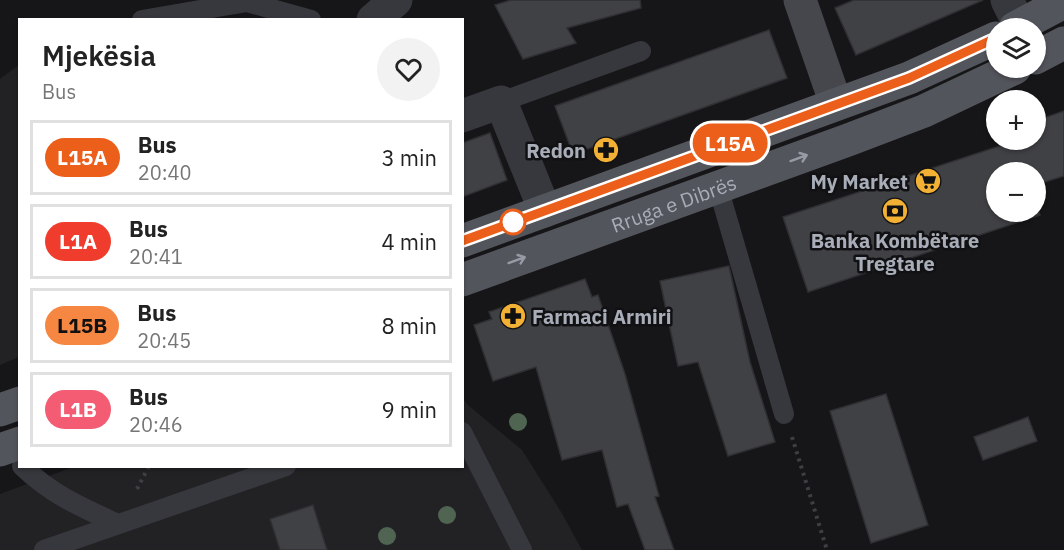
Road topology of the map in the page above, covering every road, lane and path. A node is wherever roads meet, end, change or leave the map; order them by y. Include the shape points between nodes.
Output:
1 (396, 0) edge
2 (800, 0) edge
3 (247, 1) edge
4 (1064, 2) edge
5 (153, 18) edge
6 (304, 18) edge
7 (375, 18) edge
8 (1022, 18) edge
9 (986, 36) edge
10 (1064, 43) edge
11 (641, 51) dead end
12 (1046, 52) edge
13 (994, 78) edge
14 (501, 102) junction
15 (836, 104) junction
16 (464, 115) edge
17 (718, 187) junction
18 (544, 211) junction
19 (464, 240) edge
20 (464, 279) edge
21 (18, 404) edge
22 (0, 410) edge
23 (784, 414) joint
24 (464, 436) edge
25 (464, 451) edge
26 (477, 463) junction
27 (28, 468) edge
28 (280, 468) edge
29 (118, 524) junction
30 (44, 550) edge
31 (522, 550) edge
32 (827, 550) edge

1 - 7 street
2 - 15 main road
3 - 5 lane
3 - 6 lane
4 - 8 main road, Rruga e Dibrës
9 - 15 main road, Rruga e Dibrës via 909,78
10 - 12 main road
11 - 14 lane
17 -> 13 main road, Rruga e Dibrës via 924,111
14 - 16 street
14 - 18 street
15 - 18 main road, Rruga e Dibrës
20 -> 17 main road, Rruga e Dibrës
17 - 23 lane
18 - 19 main road, Rruga e Dibrës
21 - 22 main road
23 - 32 path
24 - 26 lane
25 - 26 lane
26 - 31 lane
27 - 29 lane via 61,498
28 - 29 lane
29 - 30 lane

